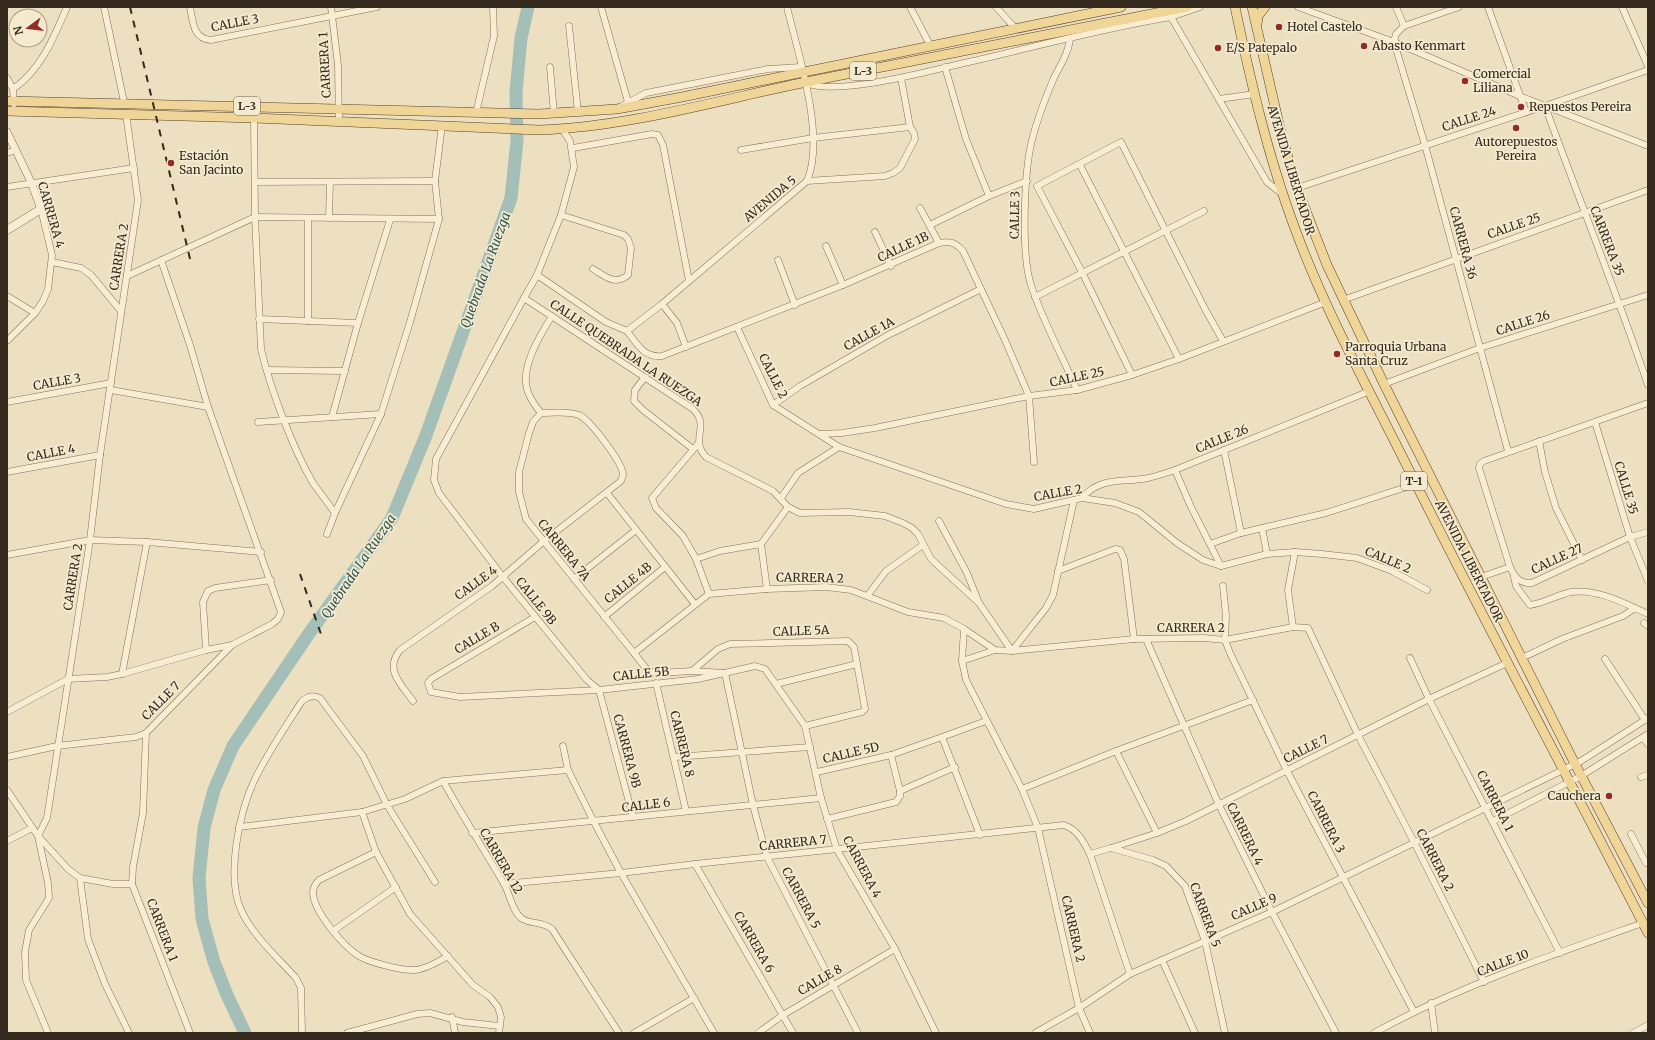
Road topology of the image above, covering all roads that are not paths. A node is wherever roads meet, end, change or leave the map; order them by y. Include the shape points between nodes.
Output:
1 (67, 7) edge
2 (104, 7) edge
3 (190, 7) edge
4 (331, 7) edge
5 (378, 7) edge
6 (493, 7) edge
7 (601, 7) edge
8 (787, 7) edge
9 (910, 7) edge
10 (996, 7) edge
11 (1121, 7) edge
12 (1187, 7) edge
13 (1200, 7) edge
14 (1235, 7) edge
15 (1252, 7) edge
16 (1265, 7) edge
17 (1298, 7) edge
18 (1396, 7) edge
19 (1459, 7) edge
20 (1488, 7) edge
21 (1622, 7) edge
22 (333, 15) junction
23 (1171, 17) junction
24 (569, 26) dead end
25 (1404, 26) junction
26 (1015, 28) junction
27 (1256, 30) junction
28 (1070, 38) junction
29 (1394, 42) junction
30 (930, 45) junction
31 (1648, 66) edge
32 (550, 67) dead end
33 (945, 67) junction
34 (802, 69) junction
35 (1648, 70) edge
36 (7, 78) edge
37 (901, 78) junction
38 (806, 83) junction
39 (13, 89) junction
40 (1255, 94) junction
41 (1522, 97) junction
42 (1219, 99) junction
43 (10, 101) edge
44 (124, 102) junction
45 (628, 102) junction
46 (1545, 106) junction
47 (338, 109) junction
48 (617, 109) junction
49 (10, 112) edge
50 (578, 112) junction
51 (1526, 112) junction
52 (476, 113) junction
53 (126, 114) junction
54 (554, 114) junction
55 (254, 118) junction
56 (339, 122) junction
57 (442, 125) junction
58 (910, 127) junction
59 (562, 129) junction
60 (7, 132) edge
61 (813, 138) junction
62 (1425, 145) junction
63 (1648, 146) edge
64 (572, 148) junction
65 (16, 150) junction
66 (741, 150) dead end
67 (7, 153) edge
68 (1080, 165) junction
69 (134, 168) junction
70 (1027, 181) junction
71 (31, 182) junction
72 (255, 182) junction
73 (330, 182) junction
74 (435, 182) junction
75 (807, 182) junction
76 (7, 187) edge
77 (1297, 188) junction
78 (1648, 190) edge
79 (1283, 194) junction
80 (989, 196) junction
81 (920, 208) dead end
82 (41, 209) junction
83 (1204, 210) dead end
84 (1584, 213) junction
85 (561, 215) junction
86 (255, 217) junction
87 (308, 218) junction
88 (329, 218) junction
89 (439, 219) junction
90 (390, 220) junction
91 (930, 225) junction
92 (7, 230) edge
93 (1165, 230) junction
94 (875, 232) dead end
95 (939, 243) junction
96 (826, 246) dead end
97 (1123, 252) junction
98 (1456, 258) junction
99 (161, 260) junction
100 (778, 260) dead end
101 (52, 262) junction
102 (891, 266) junction
103 (593, 270) dead end
104 (1083, 274) junction
105 (537, 275) junction
106 (128, 276) junction
107 (689, 281) junction
108 (843, 285) junction
109 (980, 289) junction
110 (1648, 295) edge
111 (7, 296) edge
112 (1035, 297) junction
113 (524, 298) junction
114 (1343, 300) junction
115 (1326, 302) junction
116 (1620, 303) junction
117 (662, 304) junction
118 (795, 305) junction
119 (121, 310) junction
120 (35, 313) junction
121 (552, 316) junction
122 (259, 319) junction
123 (308, 321) junction
124 (358, 324) junction
125 (737, 327) junction
126 (627, 331) junction
127 (7, 341) edge
128 (1223, 341) junction
129 (686, 347) junction
130 (1480, 348) junction
131 (1179, 359) junction
132 (267, 370) junction
133 (345, 371) junction
134 (1132, 375) junction
135 (644, 377) junction
136 (1384, 384) junction
137 (1648, 385) edge
138 (111, 387) junction
139 (1077, 390) junction
140 (1370, 391) junction
141 (1029, 396) junction
142 (7, 402) edge
143 (1648, 404) edge
144 (773, 405) junction
145 (208, 407) junction
146 (541, 413) junction
147 (381, 414) junction
148 (332, 417) junction
149 (285, 420) junction
150 (258, 422) dead end
151 (1595, 422) junction
152 (821, 434) junction
153 (1539, 441) junction
154 (698, 444) junction
155 (839, 447) junction
156 (693, 449) junction
157 (1224, 450) junction
158 (1508, 451) junction
159 (100, 455) junction
160 (1034, 462) dead end
161 (1175, 470) junction
162 (7, 472) edge
163 (1416, 484) junction
164 (607, 492) junction
165 (781, 498) junction
166 (1082, 498) junction
167 (1074, 500) junction
168 (788, 507) junction
169 (335, 513) junction
170 (939, 521) dead end
171 (1262, 528) junction
172 (636, 530) junction
173 (1648, 532) edge
174 (1241, 533) junction
175 (327, 534) dead end
176 (1630, 538) junction
177 (90, 540) junction
178 (544, 541) junction
179 (147, 542) junction
180 (761, 544) junction
181 (1210, 544) junction
182 (923, 545) junction
183 (261, 552) junction
184 (1295, 552) junction
185 (1267, 554) junction
186 (7, 556) edge
187 (696, 559) junction
188 (1582, 560) junction
189 (1221, 566) junction
190 (665, 567) junction
191 (1510, 567) junction
192 (1058, 571) junction
193 (1514, 575) junction
194 (503, 577) junction
195 (1481, 577) junction
196 (574, 579) junction
197 (271, 580) junction
198 (1648, 581) edge
199 (1223, 586) dead end
200 (766, 589) junction
201 (1427, 590) dead end
202 (709, 594) junction
203 (868, 595) junction
204 (979, 603) junction
205 (694, 604) junction
206 (1635, 608) junction
207 (1648, 614) edge
208 (604, 616) junction
209 (535, 617) junction
210 (1293, 627) junction
211 (964, 628) junction
212 (1134, 639) junction
213 (1146, 639) junction
214 (1225, 640) junction
215 (232, 645) junction
216 (206, 650) junction
217 (995, 650) junction
218 (1012, 651) junction
219 (634, 653) junction
220 (1410, 658) dead end
221 (1522, 658) junction
222 (1605, 659) dead end
223 (962, 661) junction
224 (1507, 663) junction
225 (857, 664) junction
226 (692, 671) junction
227 (725, 673) junction
228 (122, 674) junction
229 (431, 678) joint
230 (68, 679) junction
231 (656, 683) junction
232 (776, 684) junction
233 (599, 690) junction
234 (1429, 699) junction
235 (1253, 700) junction
236 (414, 701) dead end
237 (7, 712) edge
238 (1647, 719) edge
239 (986, 720) junction
240 (805, 726) junction
241 (1186, 727) junction
242 (146, 733) junction
243 (1358, 735) junction
244 (1646, 736) edge
245 (942, 737) junction
246 (1648, 744) edge
247 (57, 746) junction
248 (563, 746) dead end
249 (810, 747) junction
250 (1116, 751) junction
251 (743, 752) junction
252 (891, 755) junction
253 (7, 757) edge
254 (675, 757) junction
255 (1575, 764) junction
256 (955, 767) junction
257 (568, 770) junction
258 (1563, 770) junction
259 (1287, 771) junction
260 (817, 772) junction
261 (1648, 775) edge
262 (1582, 776) junction
263 (1641, 777) dead end
264 (443, 781) junction
265 (1570, 783) junction
266 (1022, 789) junction
267 (7, 790) edge
268 (900, 791) junction
269 (822, 798) junction
270 (387, 805) junction
271 (753, 805) junction
272 (1219, 805) junction
273 (1486, 808) junction
274 (686, 811) junction
275 (362, 812) junction
276 (633, 817) junction
277 (827, 819) junction
278 (1493, 821) junction
279 (594, 822) junction
280 (240, 827) junction
281 (32, 828) junction
282 (1038, 828) junction
283 (472, 833) junction
284 (1157, 833) junction
285 (1631, 834) dead end
286 (980, 835) junction
287 (38, 836) junction
288 (7, 841) edge
289 (1414, 842) junction
290 (1111, 848) junction
291 (837, 850) junction
292 (376, 852) junction
293 (1090, 854) junction
294 (767, 857) junction
295 (1648, 863) edge
296 (695, 864) junction
297 (621, 873) junction
298 (80, 878) junction
299 (1342, 878) junction
300 (435, 882) dead end
301 (132, 884) junction
302 (504, 884) junction
303 (396, 887) junction
304 (1648, 903) edge
305 (1272, 912) junction
306 (1643, 923) junction
307 (333, 932) junction
308 (1648, 933) edge
309 (1205, 941) junction
310 (895, 949) junction
311 (1560, 953) junction
312 (448, 956) junction
313 (1162, 960) junction
314 (1130, 974) junction
315 (1484, 982) junction
316 (834, 986) junction
317 (694, 998) junction
318 (1431, 1003) junction
319 (1079, 1008) junction
320 (1414, 1012) junction
321 (783, 1015) junction
322 (452, 1017) junction
323 (1648, 1025) edge
324 (499, 1030) edge
325 (189, 1031) edge
326 (48, 1033) edge
327 (129, 1033) edge
328 (181, 1033) edge
329 (302, 1033) edge
330 (347, 1033) edge
331 (455, 1033) edge
332 (619, 1033) edge
333 (634, 1033) edge
334 (714, 1033) edge
335 (758, 1033) edge
336 (793, 1033) edge
337 (858, 1033) edge
338 (936, 1033) edge
339 (1035, 1033) edge
340 (1090, 1033) edge
341 (1195, 1033) edge
342 (1225, 1033) edge
343 (1336, 1033) edge
344 (1374, 1033) edge
345 (1435, 1033) edge
346 (1633, 1033) edge

1 - 39 street via 56,33 36,67
2 - 44 street
3 - 22 street, CALLE 3 via 194,30 204,40
4 - 22 street, CARRERA 1
5 - 22 street, CALLE 3
6 - 52 street via 494,36
7 - 45 street
8 - 34 street, AVENIDA 5
9 - 30 street
10 - 26 street
11 - 26 main road, L-3
12 - 38 main road, L-3
13 - 23 street
14 - 40 main road, AVENIDA LIBERTADOR / T-1
15 - 27 main road, AVENIDA LIBERTADOR / T-1
16 - 27 main road via 1258,16
17 - 29 street
18 - 25 street
19 - 25 street
20 - 41 street
21 - 31 street
22 - 47 street, CARRERA 1 via 338,65
23 - 28 street
23 - 42 street
24 - 50 street
25 - 29 street via 1396,34
26 - 30 main road, L-3
27 - 77 main road, AVENIDA LIBERTADOR / T-1
28 - 33 street
28 - 70 street, CALLE 3 via 1069,47 1052,82 1038,121 1032,141
29 - 41 street
29 - 62 street, CARRERA 36
30 - 34 main road, L-3
32 - 54 street
33 - 37 street
33 - 80 street via 966,139
34 - 38 street, AVENIDA 5
34 - 45 street via 768,69 646,93
34 - 48 main road, L-3
35 - 46 street, CALLE 24
36 - 39 street
37 - 38 street via 849,85 813,86
37 - 58 street
38 - 59 main road, L-3 via 637,118
38 - 61 street, AVENIDA 5
39 - 43 street
40 - 42 street
40 - 79 main road, AVENIDA LIBERTADOR / T-1
41 - 46 street
41 - 51 street
42 - 79 street via 1267,182
43 - 44 main road, L-3
43 - 49 street
44 - 47 main road, L-3
45 - 48 street
46 - 51 street, CALLE 24
46 - 63 street
46 - 84 street, CARRERA 35
47 - 52 main road, L-3
47 - 56 street, CARRERA 1
48 - 50 main road, L-3
49 - 53 main road, L-3
50 - 54 main road, L-3
51 - 62 street, CALLE 24
52 - 54 main road, L-3
53 - 55 main road, L-3
53 - 69 street, CARRERA 2
55 - 56 main road, L-3
55 - 72 street
56 - 57 main road, L-3
57 - 59 main road, L-3
57 - 74 street
58 - 61 street
58 - 75 street via 915,139 900,168 893,173 885,176
59 - 64 street
60 - 65 street, CARRERA 4
61 - 66 street
61 - 75 street, AVENIDA 5 via 812,169
62 - 77 street, CALLE 24
62 - 98 street, CARRERA 36
64 - 85 street via 574,167
64 - 107 street via 658,135
65 - 67 street
65 - 71 street, CARRERA 4
68 - 93 street via 1121,142
68 - 97 street
68 - 104 street via 1037,186
69 - 71 street
69 - 106 street, CARRERA 2 via 138,200
70 - 80 street
70 - 112 street, CALLE 3 via 1025,254
71 - 76 street
71 - 82 street, CARRERA 4
72 - 73 street
72 - 86 street
73 - 74 street
73 - 88 street
74 - 89 street
75 - 107 street, AVENIDA 5
77 - 114 main road, AVENIDA LIBERTADOR / T-1
78 - 84 street, CALLE 25
79 - 115 main road, AVENIDA LIBERTADOR / T-1
80 - 91 street
81 - 91 street
82 - 92 main road
82 - 101 street, CARRERA 4
83 - 93 street
84 - 98 street, CALLE 25
84 - 116 street, CARRERA 35
85 - 103 street via 617,232 628,239 631,248 628,275 622,280 614,281
85 - 105 street
86 - 87 street
86 - 99 street
86 - 122 street
87 - 88 street
87 - 123 street
88 - 90 street
89 - 90 street
89 - 147 street
90 - 124 street
91 - 95 street
93 - 97 street
93 - 128 street
94 - 102 street
95 - 102 street, CALLE 1B
95 - 109 street, CALLE 1B via 957,244 963,251
96 - 108 street
97 - 104 street
97 - 131 street
98 - 114 street, CALLE 25
98 - 130 street, CARRERA 36
99 - 106 street
99 - 145 street
100 - 118 street
101 - 119 street via 81,268 91,275
101 - 120 street, CARRERA 4 via 48,289
102 - 108 street, CALLE 1B
104 - 112 street
104 - 134 street
105 - 113 street
105 - 126 street via 606,322
106 - 119 street, CARRERA 2
107 - 117 street, AVENIDA 5
108 - 118 street, CALLE 1B
109 - 141 street, CALLE 1B
109 - 144 street, CALLE 1A via 888,335 800,386
110 - 116 street, CALLE 26
111 - 120 street
112 - 139 street, CALLE 3
113 - 121 street, CALLE QUEBRADA LA RUEZGA
113 - 194 street, CALLE 9B via 436,459 434,480 439,493
114 - 136 main road, AVENIDA LIBERTADOR / T-1
115 - 128 street, CALLE 25
115 - 140 main road, AVENIDA LIBERTADOR / T-1
116 - 130 street, CALLE 26
116 - 137 street, CARRERA 35
117 - 126 street, AVENIDA 5
117 - 129 street via 677,324
118 - 125 street, CALLE 1B
119 - 138 street, CARRERA 2
120 - 127 street, CARRERA 4
121 - 135 street, CALLE QUEBRADA LA RUEZGA
121 - 146 street via 532,352 527,375 527,390
122 - 123 street
122 - 132 street via 261,349
123 - 124 street
124 - 133 street
125 - 129 street, CALLE 1B
125 - 144 street, CALLE 2
126 - 129 street, CALLE 1B via 642,350 654,357
128 - 131 street, CALLE 25
130 - 136 street, CALLE 26
130 - 158 street, CARRERA 36
131 - 134 street, CALLE 25
132 - 133 street
132 - 149 street
133 - 148 street
134 - 139 street, CALLE 25
135 - 154 street, CALLE QUEBRADA LA RUEZGA via 699,415 701,422
135 - 156 street via 635,390 634,400
136 - 195 main road, AVENIDA LIBERTADOR / T-1
138 - 142 street, CALLE 3
138 - 145 street
138 - 159 street, CARRERA 2
139 - 141 street, CALLE 25
140 - 157 street, CALLE 26
140 - 163 main road, AVENIDA LIBERTADOR / T-1
141 - 152 street, CALLE 25 via 875,428
141 - 160 street, CALLE 1B
143 - 151 street
144 - 152 street, CALLE 2
145 - 183 street
146 - 164 street via 569,413 580,416 589,423 605,443 623,475
146 - 178 street, CARRERA 7A via 533,422 529,433 519,472 519,492 526,519
147 - 148 street
147 - 169 street
148 - 149 street
149 - 150 street
149 - 169 street via 313,483
151 - 153 street
151 - 176 street, CALLE 35
152 - 155 street, CALLE 2
153 - 158 street
153 - 188 street via 1556,508
154 - 156 street
154 - 165 street via 706,457 773,491
155 - 165 street via 798,473
155 - 167 street, CALLE 2 via 1006,504 1034,509
156 - 187 street via 652,498 656,508 683,536
157 - 161 street, CALLE 26
157 - 174 street
158 - 191 street via 1484,460 1479,468
159 - 162 street, CALLE 4
159 - 177 street, CARRERA 2
161 - 166 street, CALLE 26 via 1148,478 1098,484
161 - 181 street via 1190,507
163 - 171 street via 1326,513
163 - 224 main road, AVENIDA LIBERTADOR / T-1
164 - 172 street
164 - 178 street, CALLE 4
165 - 168 street
166 - 167 street, CALLE 2
166 - 189 street, CALLE 2 via 1115,503 1140,512 1177,543 1203,560
167 - 192 street
168 - 180 street
168 - 182 street via 800,513 849,512 885,516 912,528
169 - 175 street
170 - 204 street via 967,573
171 - 174 street
171 - 185 street
172 - 190 street
172 - 196 street
173 - 176 street, CALLE 27
174 - 181 street
176 - 188 street, CALLE 27
176 - 198 street, CALLE 35
177 - 179 street
177 - 186 street
177 - 230 street, CARRERA 2
178 - 194 street, CALLE 4
178 - 196 street, CARRERA 7A
179 - 183 street
179 - 228 street
180 - 187 street
180 - 200 street
181 - 189 street
182 - 203 street via 886,571
182 - 204 street via 942,570
183 - 197 street
184 - 185 street, CALLE 2
184 - 201 street, CALLE 2 via 1357,558 1392,571
184 - 210 street via 1288,590
185 - 189 street, CALLE 2
187 - 202 street
188 - 193 street, CALLE 27 via 1532,583 1524,584
190 - 205 street
190 - 208 street, CALLE 4B
191 - 193 street
191 - 195 street
192 - 212 street via 1115,548 1120,550 1124,559
192 - 218 street via 1046,608
193 - 206 street via 1516,586 1530,605 1572,592 1586,592 1609,597
194 - 209 street, CALLE 9B
194 - 236 street, CALLE 4 via 400,650 393,659 396,676
195 - 221 main road, AVENIDA LIBERTADOR / T-1
196 - 208 street, CARRERA 7A
197 - 215 street, CALLE 7 via 282,612 278,619
197 - 216 street via 208,591 203,602
199 - 214 street
200 - 202 street, CARRERA 2
200 - 203 street, CARRERA 2 via 826,587
202 - 205 street, CARRERA 2
203 - 211 street, CARRERA 2 via 894,608 944,618
204 - 218 street
205 - 219 street, CARRERA 2
206 - 207 street
206 - 221 street via 1623,616 1562,639
208 - 219 street, CARRERA 7A
209 - 229 street, CALLE B
209 - 233 street, CALLE 9B via 587,680
210 - 214 street, CARRERA 2
210 - 243 street, CARRERA 2 via 1308,628 1312,634
211 - 217 street, CARRERA 2
211 - 223 street, CARRERA 2
212 - 213 street, CARRERA 2
212 - 218 street, CARRERA 2
213 - 214 street, CARRERA 2
213 - 241 street, CARRERA 4
214 - 235 street, CARRERA 3
215 - 216 street
215 - 242 street, CALLE 7
216 - 228 street
217 - 218 street, CARRERA 2
217 - 223 street
219 - 226 street, CARRERA 7A via 648,671 653,673
220 - 234 street, CARRERA 1
221 - 255 main road, AVENIDA LIBERTADOR / T-1
222 - 238 street
223 - 239 street, CARRERA 2 via 966,680
224 - 234 street, CALLE 7
224 - 258 main road, AVENIDA LIBERTADOR / T-1
225 - 226 street, CALLE 5A via 854,647 843,640 730,644 718,649
225 - 232 street
225 - 240 street, CALLE 5A via 865,708 862,712
226 - 227 street, CARRERA 7A
227 - 231 street, CALLE 5B via 698,679
227 - 232 street, CALLE 5B via 759,666 766,669
227 - 251 street, CARRERA 5
228 - 230 street
229 - 233 street, CALLE 5B via 428,683 431,692 460,697
230 - 237 street
230 - 247 street, CARRERA 2
231 - 233 street, CALLE 5B
231 - 254 street, CARRERA 8
232 - 240 street, CARRERA 4
233 - 276 street, CARRERA 9B
234 - 243 street, CALLE 7
234 - 273 street, CARRERA 1
235 - 241 street
235 - 259 street, CARRERA 3
238 - 255 street, CALLE 9
239 - 245 street, CALLE 5D
239 - 266 street, CARRERA 2
240 - 249 street, CARRERA 4
241 - 250 street
241 - 272 street, CARRERA 4
242 - 247 street, CALLE 7 via 136,737
242 - 301 street via 143,813
243 - 259 street, CALLE 7
243 - 289 street, CARRERA 2
244 - 246 street
244 - 262 street
245 - 252 street, CALLE 5D
245 - 256 street
247 - 253 street, CALLE 7
247 - 287 street, CARRERA 2 via 47,818
248 - 257 street
249 - 251 street
249 - 260 street, CARRERA 4
250 - 266 street
250 - 284 street
251 - 254 street
251 - 271 street, CARRERA 5
252 - 260 street, CALLE 5D
252 - 268 street
254 - 274 street, CARRERA 8
255 - 258 street, CALLE 9
255 - 262 main road, AVENIDA LIBERTADOR / T-1
256 - 268 street
256 - 286 street
257 - 264 street
257 - 279 street
258 - 265 main road, AVENIDA LIBERTADOR / T-1
258 - 273 street, CALLE 9
259 - 272 street, CALLE 7
259 - 299 street, CARRERA 3
260 - 269 street, CARRERA 4
261 - 263 street
262 - 265 street
262 - 304 main road, AVENIDA LIBERTADOR / T-1
264 - 270 street
264 - 283 street, CARRERA 12
265 - 278 street
265 - 306 main road, AVENIDA LIBERTADOR / T-1
266 - 282 street, CARRERA 2
267 - 281 street
268 - 277 street via 896,802
269 - 271 street, CALLE 6
269 - 277 street, CARRERA 4
270 - 275 street
270 - 280 street via 363,756 320,698 314,696 302,701 254,780
270 - 300 street
271 - 274 street, CALLE 6
271 - 294 street, CARRERA 5
272 - 284 street, CALLE 7
272 - 305 street, CARRERA 4
273 - 278 street, CARRERA 1
273 - 289 street, CALLE 9
274 - 276 street, CALLE 6
275 - 280 street
275 - 292 street
276 - 279 street, CALLE 6
277 - 291 street, CARRERA 4
278 - 311 street, CARRERA 1
279 - 283 street, CALLE 6
279 - 297 street
280 - 329 street via 234,887 240,908 248,924 296,978 301,988
281 - 287 street
281 - 288 street
282 - 286 street, CARRERA 7
282 - 293 street, CARRERA 7 via 1064,825 1072,828 1081,836
282 - 319 street, CARRERA 2
283 - 302 street, CARRERA 12
284 - 290 street, CALLE 7
285 - 295 street
286 - 291 street, CARRERA 7
287 - 298 street via 68,869
287 - 326 street via 49,898 29,930 25,952 26,980
289 - 299 street, CALLE 9
289 - 315 street, CARRERA 2
290 - 293 street
290 - 309 street, CARRERA 5 via 1153,860 1166,866 1176,875 1185,886
291 - 294 street, CARRERA 7
291 - 310 street, CARRERA 4
292 - 303 street
292 - 307 street via 319,880 314,885 316,903
293 - 314 street
294 - 296 street, CARRERA 7
294 - 316 street, CARRERA 5
296 - 297 street, CARRERA 7
296 - 321 street, CARRERA 6
297 - 302 street, CARRERA 7
297 - 317 street
298 - 301 street via 113,884
298 - 327 street via 90,945 105,984
299 - 305 street, CALLE 9
299 - 320 street, CARRERA 3
301 - 325 street, CARRERA 1
302 - 332 street, CARRERA 12 via 516,913 522,919 527,922 540,922 552,930
303 - 307 street
303 - 312 street via 410,914
305 - 309 street, CALLE 9
305 - 343 street, CARRERA 4
306 - 308 main road, AVENIDA LIBERTADOR / T-1
306 - 311 street, CALLE 10
307 - 312 street via 359,956 381,964 413,970 424,968
309 - 313 street, CALLE 9
309 - 342 street, CARRERA 5
310 - 316 street, CALLE 8
310 - 338 street, CARRERA 4
311 - 315 street, CALLE 10
312 - 324 street via 473,985 490,997 498,1007 501,1017
313 - 314 street, CALLE 9
313 - 341 street
314 - 319 street, CALLE 9
315 - 318 street, CALLE 10
316 - 321 street, CALLE 8
316 - 337 street, CARRERA 5
317 - 333 street
317 - 334 street
318 - 320 street, CALLE 10
318 - 345 street
319 - 339 street, CALLE 9
319 - 340 street, CARRERA 2
320 - 344 street, CALLE 10
321 - 335 street, CALLE 8
321 - 336 street, CARRERA 6
322 - 324 street
322 - 330 street via 430,1013 417,1014
322 - 331 street
323 - 346 street
325 - 328 street

